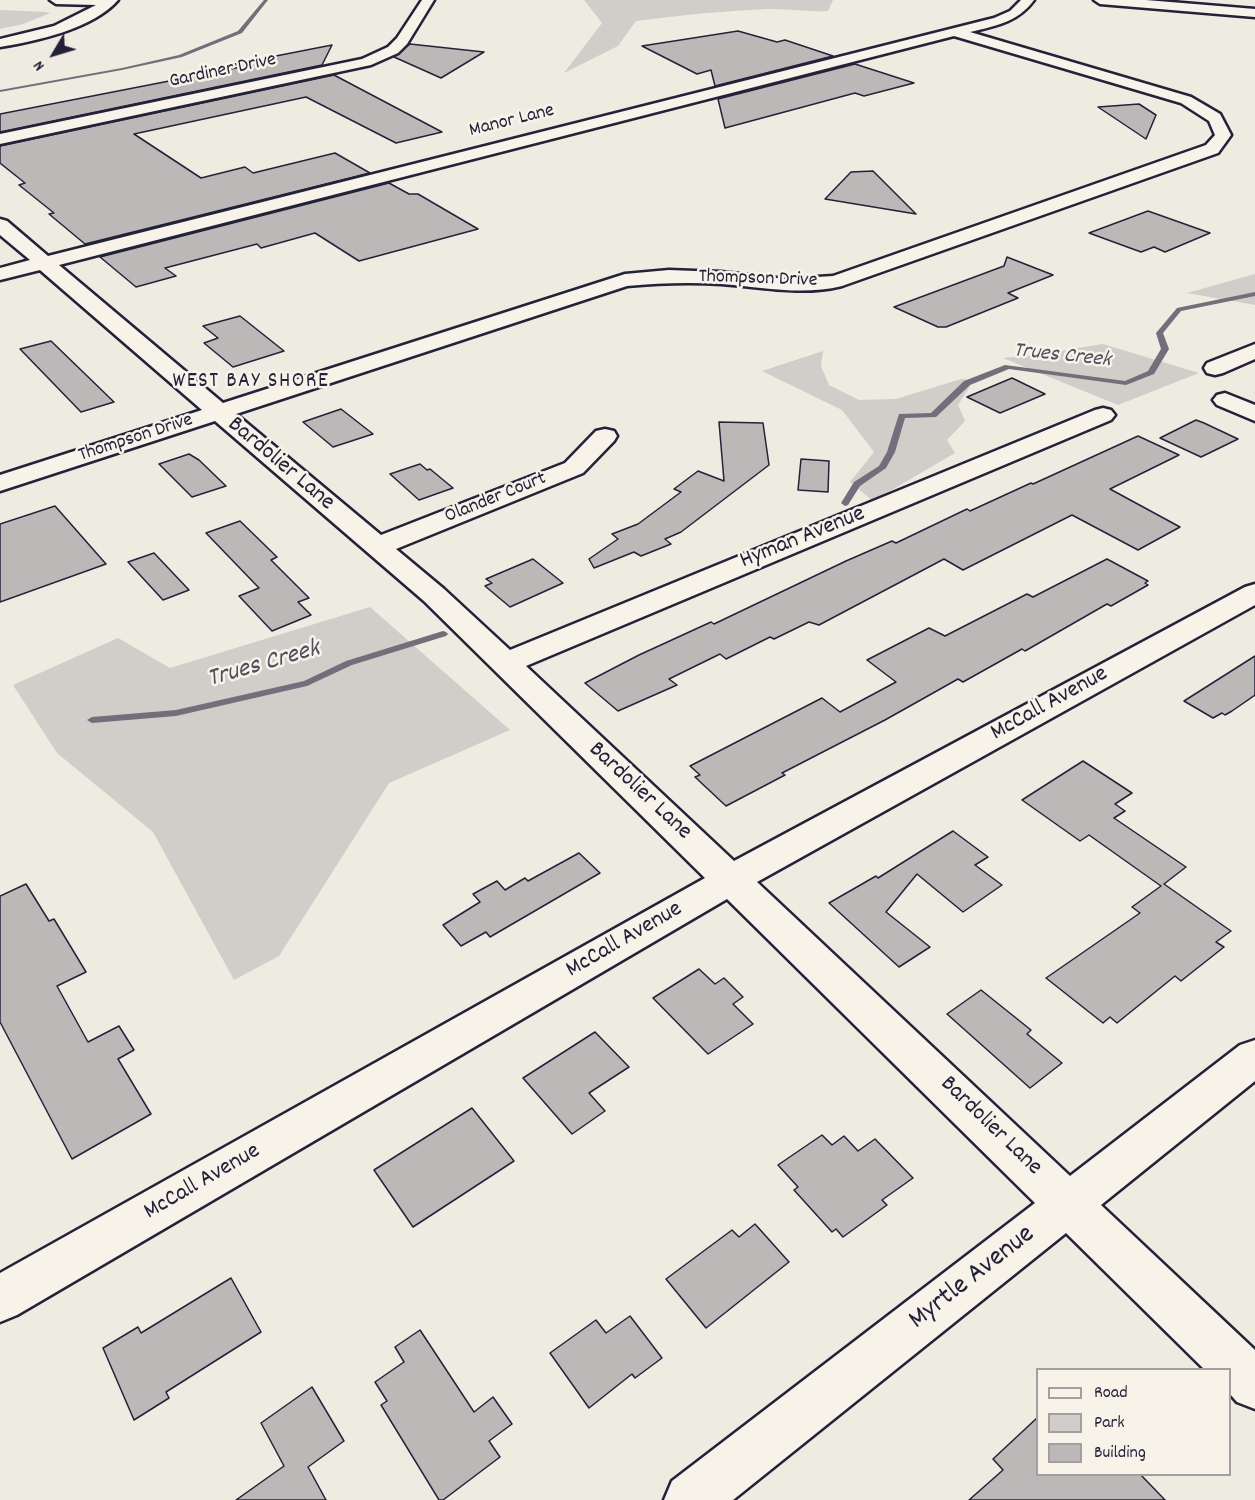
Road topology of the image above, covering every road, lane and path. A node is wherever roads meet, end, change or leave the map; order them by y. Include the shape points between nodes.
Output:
1 (56, 0) edge
2 (428, 0) edge
3 (1028, 0) edge
4 (1100, 0) edge
5 (111, 1) edge
6 (1255, 13) edge
7 (954, 32) junction
8 (0, 44) edge
9 (0, 139) edge
10 (0, 225) edge
11 (44, 263) junction
12 (0, 274) edge
13 (1255, 351) edge
14 (1215, 368) dead end
15 (1225, 400) dead end
16 (218, 413) junction
17 (1255, 414) edge
18 (1103, 415) dead end
19 (605, 436) dead end
20 (0, 483) edge
21 (376, 547) junction
22 (1255, 593) edge
23 (504, 664) junction
24 (732, 879) junction
25 (1255, 1057) edge
26 (1070, 1203) junction
27 (0, 1299) edge
28 (1255, 1384) edge
29 (691, 1500) edge

1 - 5 street
2 - 9 street, Gardiner Drive via 393,50 366,62
3 - 7 street, Manor Lane via 1015,14
4 - 6 street
5 - 8 street via 69,26
7 - 11 street, Manor Lane
7 - 16 street, Thompson Drive via 1186,100 1211,113 1221,124 1222,135 1212,149 835,282 786,285 669,276 625,280
10 - 11 street, Bardolier Lane
11 - 12 street, Manor Lane
11 - 16 street, Bardolier Lane
13 - 14 street
15 - 17 street
16 - 20 street, Thompson Drive
16 - 21 street, Bardolier Lane
18 - 23 street, Hyman Avenue
19 - 21 street, Olander Court via 574,468
21 - 23 street, Bardolier Lane via 434,595
22 - 24 street, McCall Avenue
23 - 24 street, Bardolier Lane
24 - 26 street, Bardolier Lane
24 - 27 street, McCall Avenue
25 - 26 street, Myrtle Avenue
26 - 28 street, Bardolier Lane
26 - 29 street, Myrtle Avenue

